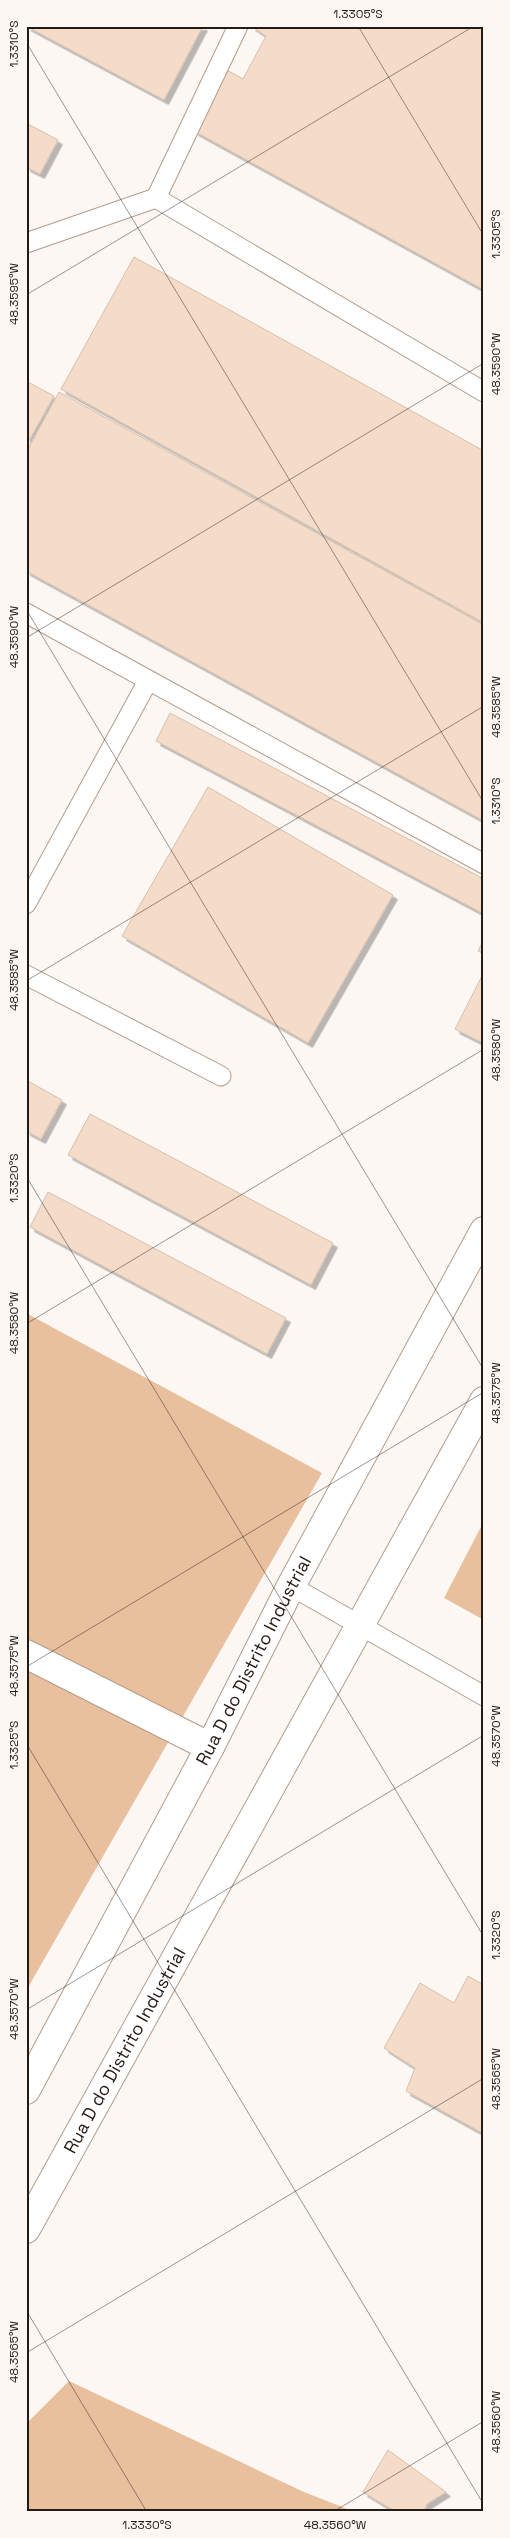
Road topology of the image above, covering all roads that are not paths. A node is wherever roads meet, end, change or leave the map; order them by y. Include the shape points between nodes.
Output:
1 (238, 26) edge
2 (156, 198) junction
3 (26, 243) edge
4 (484, 392) edge
5 (26, 613) edge
6 (148, 681) junction
7 (484, 864) edge
8 (26, 904) edge
9 (26, 975) edge
10 (221, 1076) dead end
11 (484, 1231) edge
12 (484, 1401) edge
13 (291, 1586) junction
14 (360, 1625) junction
15 (26, 1654) edge
16 (484, 1696) edge
17 (210, 1747) junction
18 (26, 2090) edge
19 (26, 2228) edge

1 - 2 lane
2 - 3 lane
2 - 4 lane
5 - 6 lane
6 - 7 lane
6 - 8 lane
9 - 10 lane
11 - 13 street, Rua D do Distrito Industrial
12 - 14 street, Rua D do Distrito Industrial
13 - 14 lane
13 - 17 street, Rua D do Distrito Industrial
14 - 16 lane
14 - 19 street, Rua D do Distrito Industrial
15 - 17 street
17 - 18 street, Rua D do Distrito Industrial

